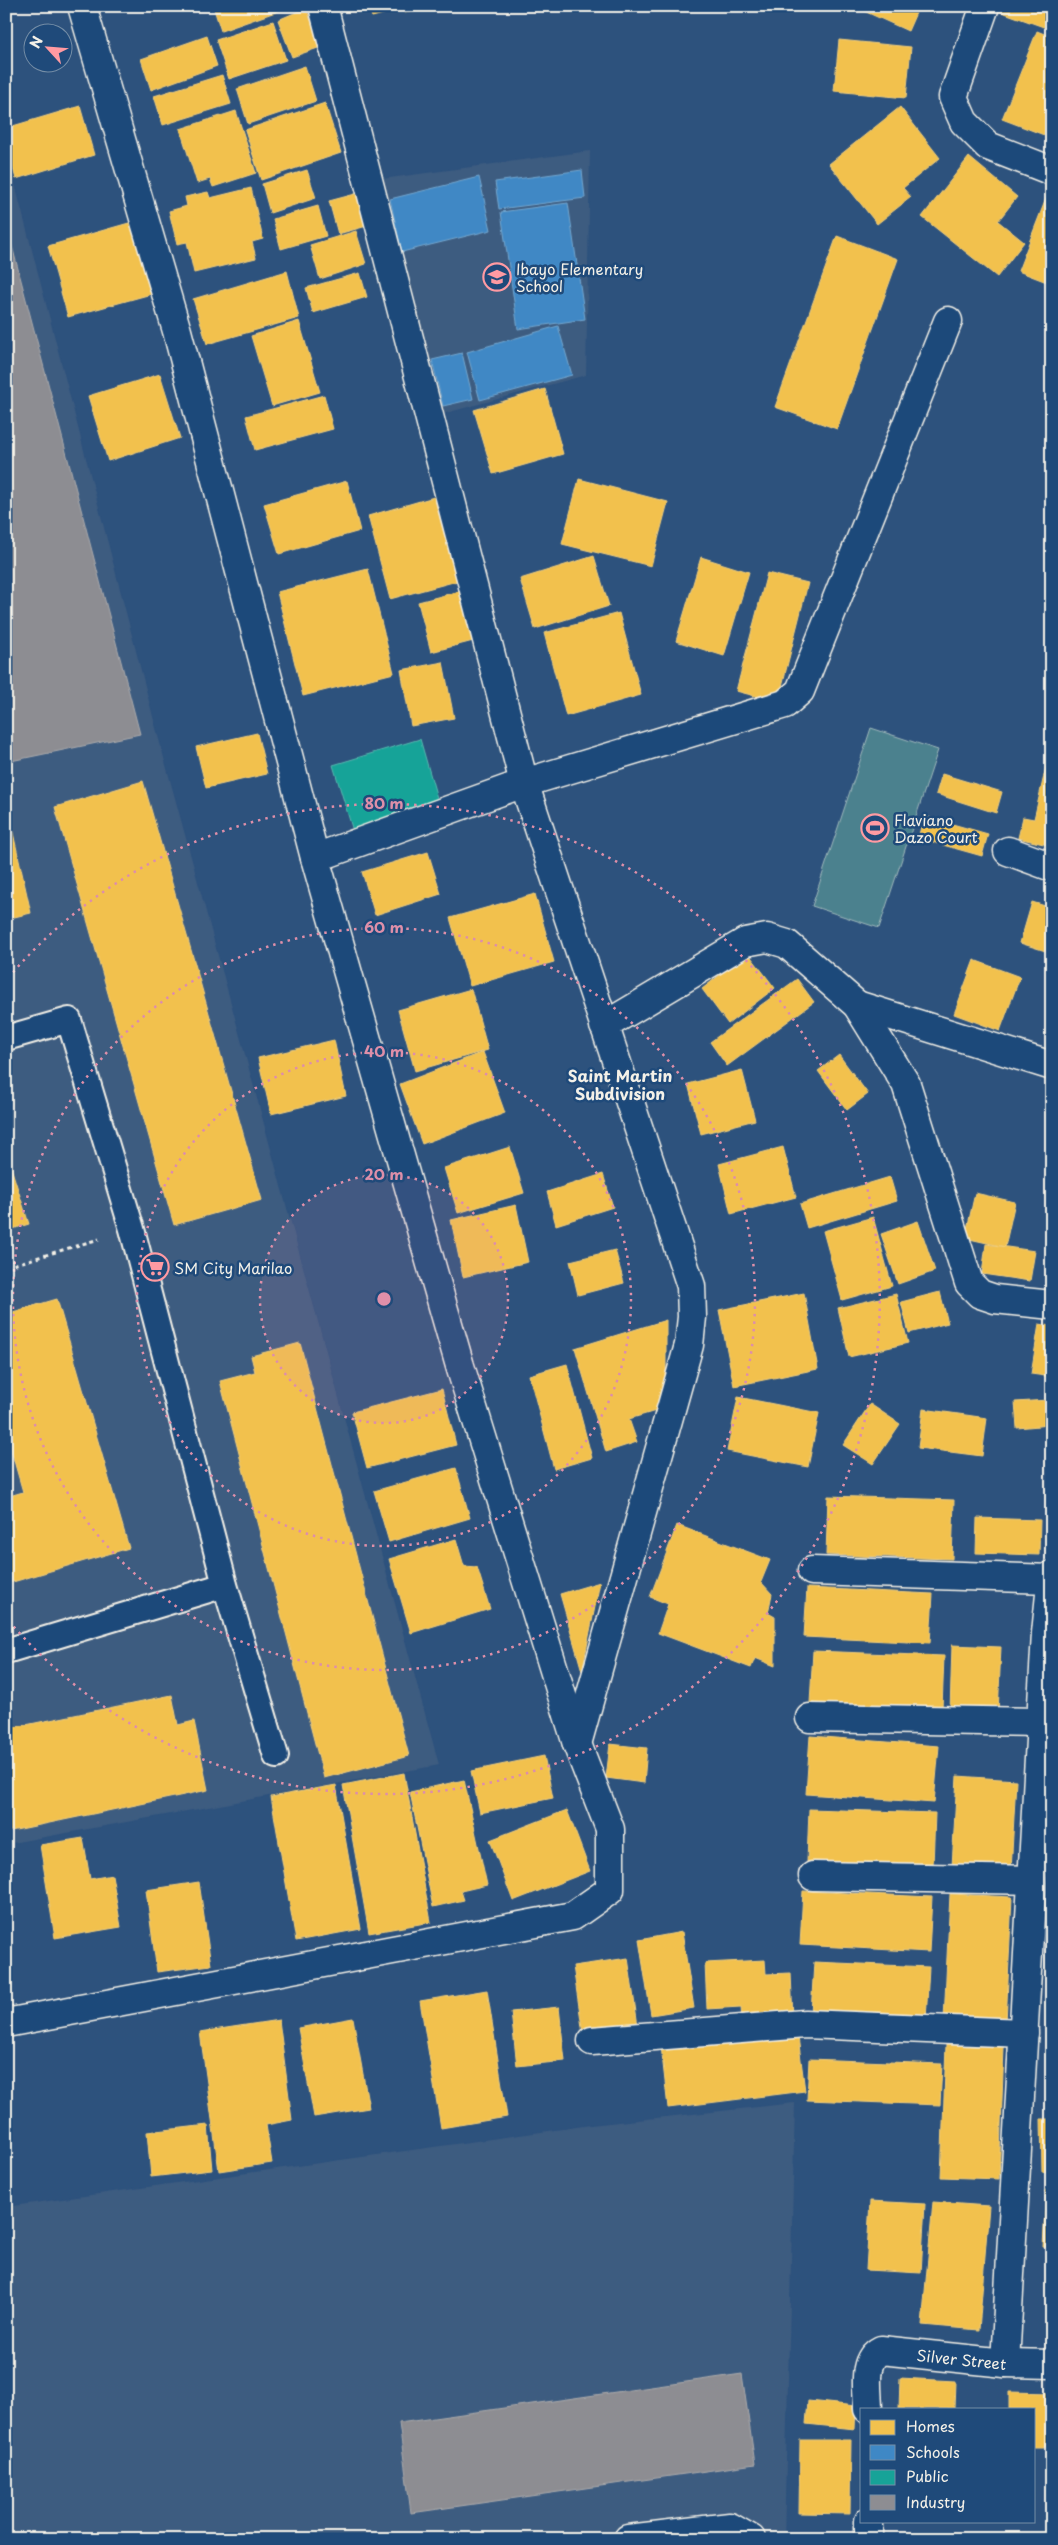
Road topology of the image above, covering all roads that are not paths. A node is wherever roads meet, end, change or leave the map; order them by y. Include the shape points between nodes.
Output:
1 (82, 6) edge
2 (323, 6) edge
3 (985, 6) edge
4 (1052, 171) edge
5 (948, 321) dead end
6 (524, 783) junction
7 (1008, 852) dead end
8 (315, 858) junction
9 (1052, 867) edge
10 (857, 1005) junction
11 (604, 1026) junction
12 (6, 1038) edge
13 (1052, 1066) edge
14 (1052, 1305) edge
15 (812, 1571) dead end
16 (1052, 1575) edge
17 (1051, 1579) edge
18 (224, 1585) junction
19 (1049, 1633) edge
20 (6, 1652) edge
21 (810, 1718) dead end
22 (1041, 1722) junction
23 (577, 1744) junction
24 (276, 1756) dead end
25 (813, 1876) dead end
26 (1032, 1880) junction
27 (6, 2023) edge
28 (1024, 2033) junction
29 (592, 2041) dead end
30 (1005, 2363) junction
31 (1052, 2364) edge
32 (868, 2408) edge
33 (869, 2522) edge
34 (628, 2539) edge
35 (751, 2539) edge
36 (869, 2539) edge

1 - 8 street via 177,331
2 - 6 street
3 - 4 street via 953,97 964,122 988,146
5 - 6 street via 800,691 785,704 768,710
6 - 8 street
6 - 11 street
7 - 9 street
8 - 23 street via 460,1366
10 - 11 street via 787,944 767,938 745,942
10 - 13 street
10 - 14 street via 906,1084 969,1283 980,1294 995,1299
11 - 23 street via 691,1286 692,1317 689,1345
12 - 18 lane via 69,1020 132,1229
15 - 17 street
16 - 17 street
17 - 19 street
18 - 20 lane
18 - 24 lane
19 - 22 street
21 - 22 street
22 - 26 street
23 - 27 street via 610,1828 610,1890 573,1916
25 - 26 street
26 - 28 street
28 - 29 street via 805,2024
28 - 30 street
30 - 31 street, Silver Street
30 - 32 street, Silver Street via 882,2350 872,2354 868,2364
33 - 36 street
34 - 35 street via 730,2527

